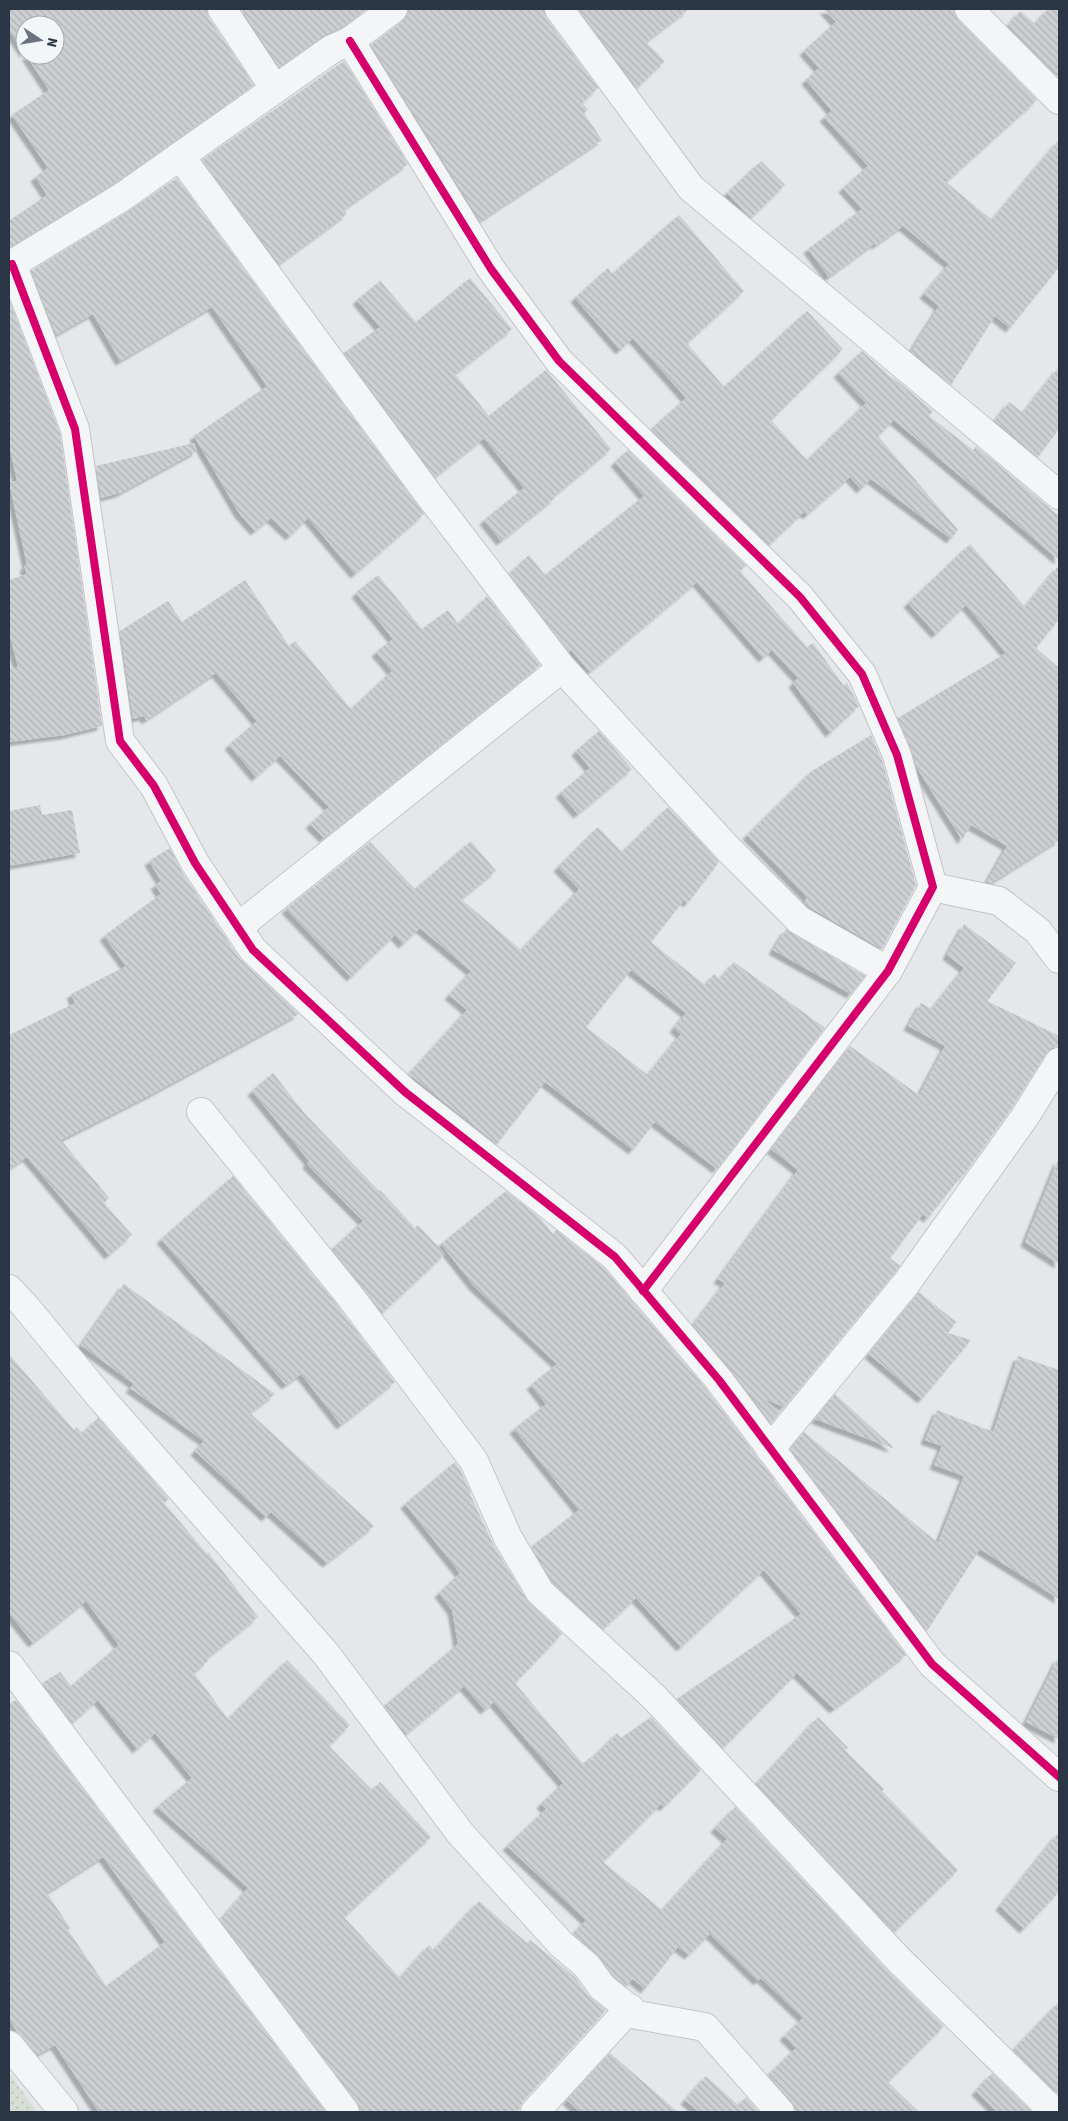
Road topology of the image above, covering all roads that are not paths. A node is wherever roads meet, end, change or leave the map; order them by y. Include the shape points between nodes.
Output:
1 (222, 9) edge
2 (393, 9) edge
3 (560, 9) edge
4 (969, 9) edge
5 (350, 41) junction
6 (275, 89) junction
7 (1059, 100) edge
8 (180, 156) junction
9 (11, 265) edge
10 (1059, 496) edge
11 (562, 668) junction
12 (933, 887) junction
13 (238, 927) junction
14 (1059, 959) edge
15 (888, 970) junction
16 (1059, 1062) edge
17 (201, 1112) dead end
18 (9, 1289) edge
19 (643, 1291) junction
20 (770, 1449) junction
21 (9, 1665) edge
22 (1059, 1777) edge
23 (630, 2008) junction
24 (9, 2045) edge
25 (64, 2112) edge
26 (345, 2112) edge
27 (535, 2112) edge
28 (780, 2112) edge
29 (1054, 2112) edge

1 - 6 street
2 - 5 street
3 - 10 street via 691,188
4 - 7 street
5 - 6 street via 332,49
5 - 12 street via 491,270 559,361 800,597 862,674 898,755
6 - 8 street
8 - 9 street via 122,198
8 - 11 street via 426,491
9 - 13 street via 75,429 120,741 154,786 195,863
11 - 13 street
11 - 15 street via 729,850 800,920
12 - 14 street via 999,901 1038,931
12 - 15 street
13 - 19 street via 254,950 405,1092 615,1257
15 - 19 street
16 - 20 street via 1024,1118 904,1285
17 - 29 street via 349,1295 474,1461 508,1538 540,1592 655,1698 898,1958
18 - 23 street via 326,1654 460,1833 561,1944 587,1966 602,1987
19 - 20 street via 719,1380
20 - 22 street via 932,1664
21 - 26 street
23 - 27 street
23 - 28 street via 637,2015 706,2028
24 - 25 street

